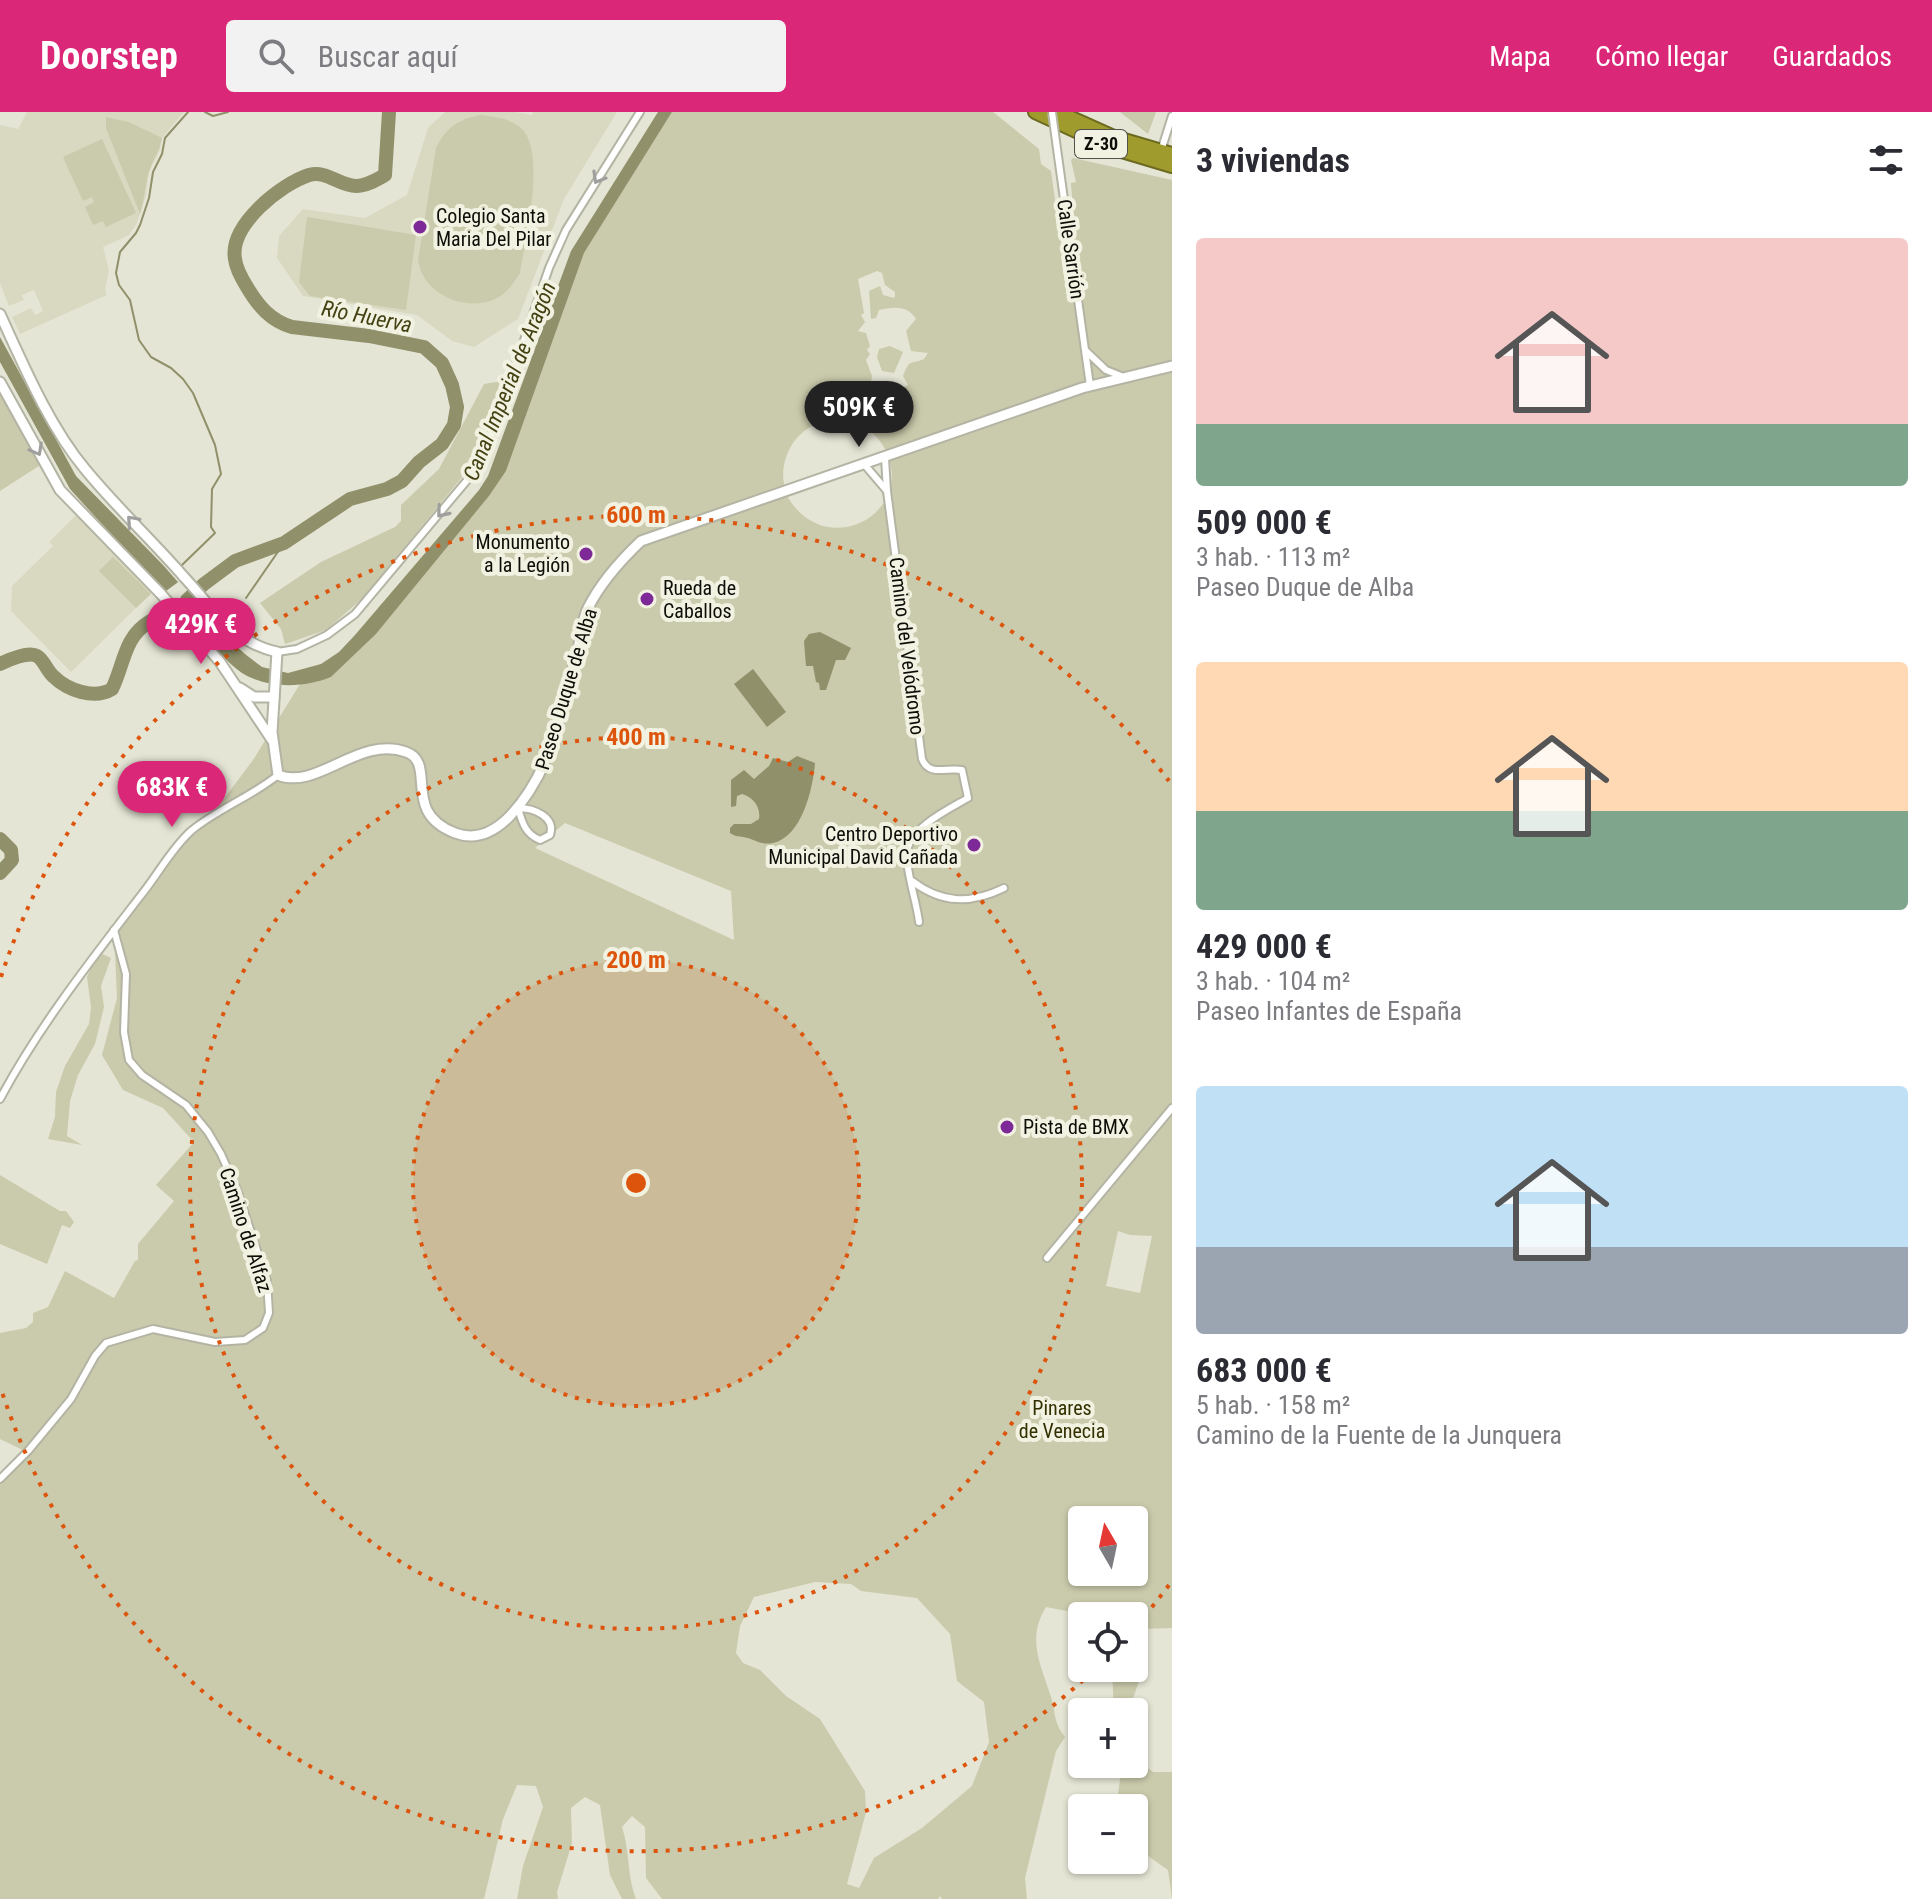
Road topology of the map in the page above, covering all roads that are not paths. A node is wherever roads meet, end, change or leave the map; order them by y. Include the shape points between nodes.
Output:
1 (640, 112) edge
2 (1035, 112) edge
3 (1055, 112) edge
4 (1172, 116) edge
5 (1166, 158) edge
6 (0, 314) edge
7 (1085, 350) junction
8 (1172, 366) edge
9 (1129, 377) junction
10 (0, 382) edge
11 (1090, 386) junction
12 (885, 458) junction
13 (864, 464) junction
14 (887, 491) junction
15 (277, 652) junction
16 (234, 683) junction
17 (274, 693) junction
18 (272, 740) junction
19 (278, 775) junction
20 (527, 795) junction
21 (518, 808) junction
22 (532, 809) junction
23 (912, 881) junction
24 (1004, 888) dead end
25 (919, 922) dead end
26 (114, 930) junction
27 (0, 1099) edge
28 (1172, 1108) edge
29 (1047, 1258) dead end
30 (0, 1479) edge

1 -> 15 street via 566,230 474,472 355,614 318,639
2 - 5 highway, Z-30 via 1087,138
3 - 5 highway, Z-30
3 - 7 street, Calle Sarrión, bridge
4 - 5 street
15 -> 6 street via 225,624 77,458
7 - 9 street via 1106,370
7 - 11 street, Calle Sarrión
8 - 9 street, Paseo Duque de Alba
9 - 11 street, Paseo Duque de Alba
10 -> 16 street via 60,490 161,594
11 - 12 street, Paseo Duque de Alba
12 - 13 street, Paseo Duque de Alba
12 - 14 street, Camino del Velódromo
13 - 14 street
13 - 20 street, Paseo Duque de Alba via 639,543 587,610 554,741
14 - 23 street, Camino del Velódromo via 922,759 934,771 962,770 968,798 935,816 914,837 907,849
15 - 17 street
16 - 17 street via 254,697
16 - 18 street
17 - 18 street
18 - 19 street
19 - 21 street, Paseo Duque de Alba via 305,776 356,754 397,750 418,760 423,805 446,829 464,836 483,835
19 - 26 street via 189,833
20 - 21 street, Paseo Duque de Alba
20 - 22 street
21 - 22 street
21 - 22 street via 528,833 545,839 551,822
23 - 24 street via 939,897 960,901
23 - 25 street
26 - 27 street
26 - 30 street, Camino de Alfaz via 126,974 124,1032 129,1060 186,1105 221,1154 267,1281 269,1313 263,1328 245,1340 215,1342 153,1329 106,1343 57,1417
28 - 29 street

